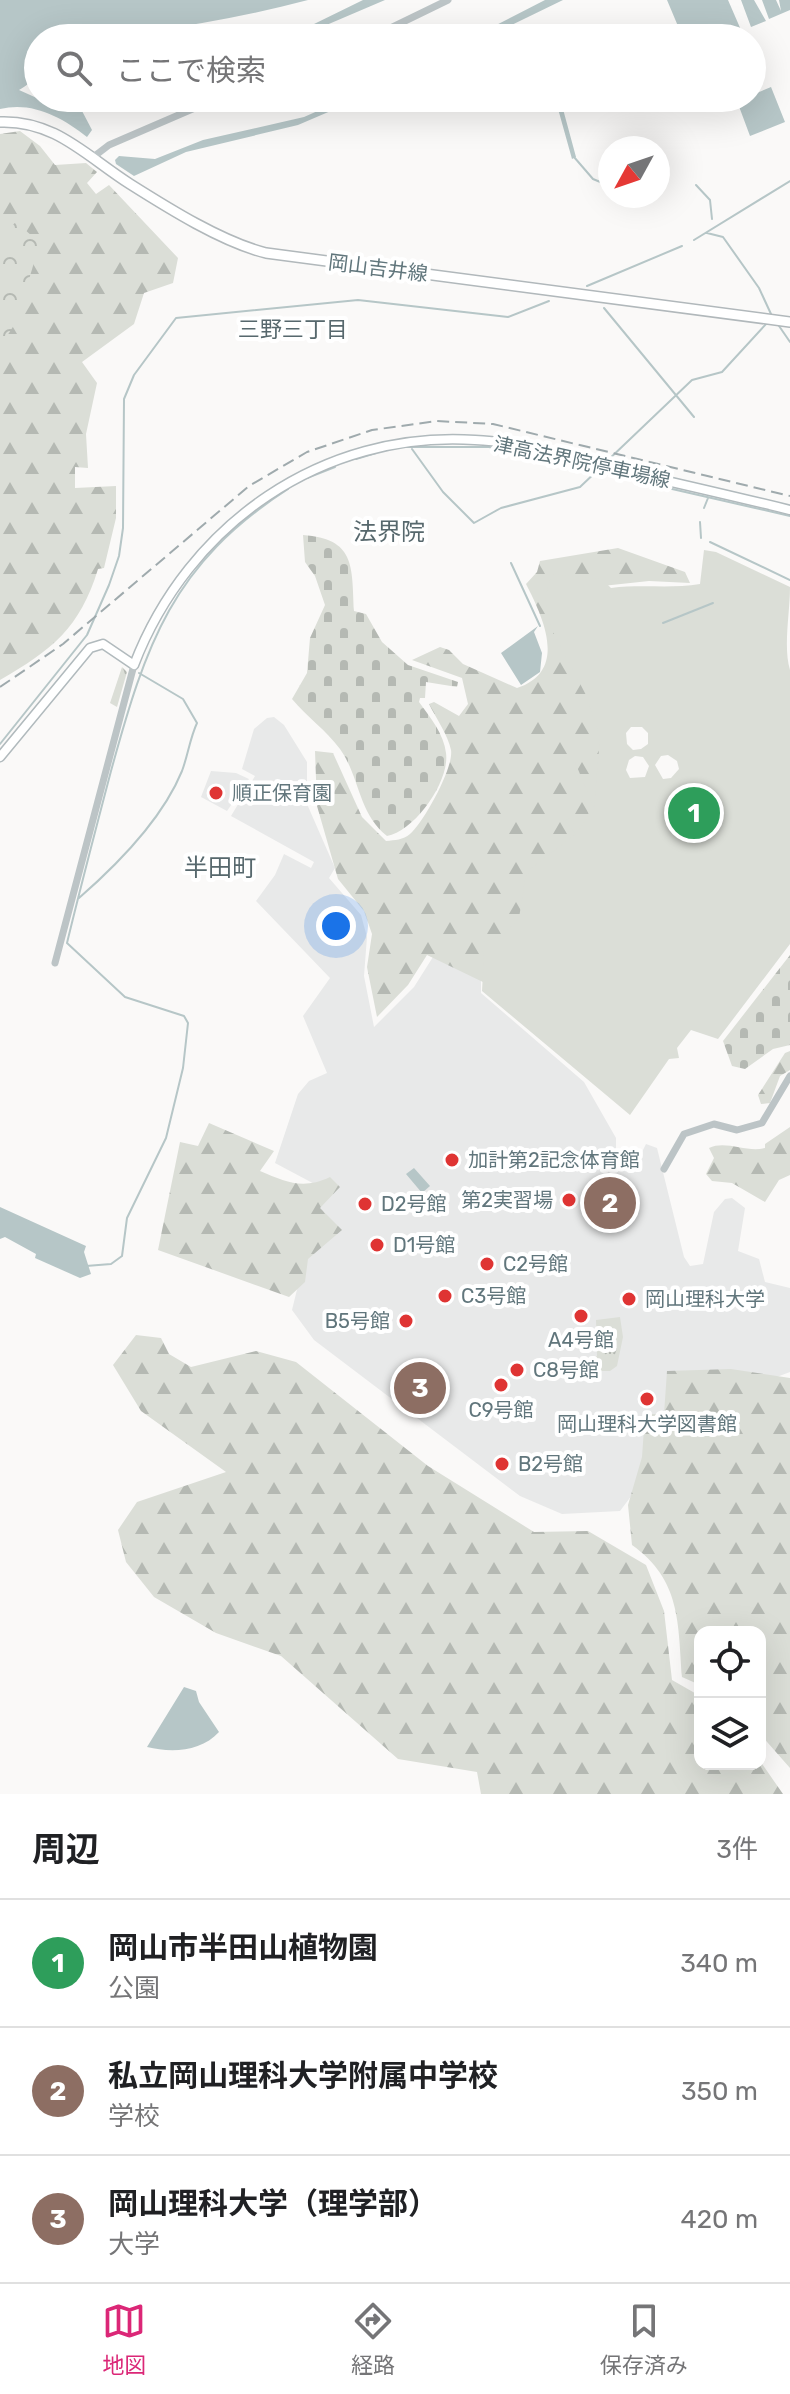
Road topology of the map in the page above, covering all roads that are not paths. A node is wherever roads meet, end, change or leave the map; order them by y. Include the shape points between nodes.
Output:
1 (448, 0) edge
2 (399, 24) edge
3 (186, 112) edge
4 (0, 122) edge
5 (92, 158) junction
6 (780, 320) edge
7 (790, 510) edge
8 (134, 665) junction
9 (0, 757) edge
10 (55, 963) dead end
11 (790, 1076) edge
12 (664, 1169) dead end

1 - 2 street
3 - 5 street via 109,145
4 - 5 main road, 岡山吉井線 via 40,126
5 - 6 main road, 岡山吉井線 via 238,245 266,253
7 - 8 main road, 津高法界院停車場線 via 519,446 460,439 402,442 333,460 275,489 225,528 171,594
8 - 9 main road via 103,644 90,648
8 - 10 street
11 - 12 street via 762,1123 737,1130 714,1124 684,1134

